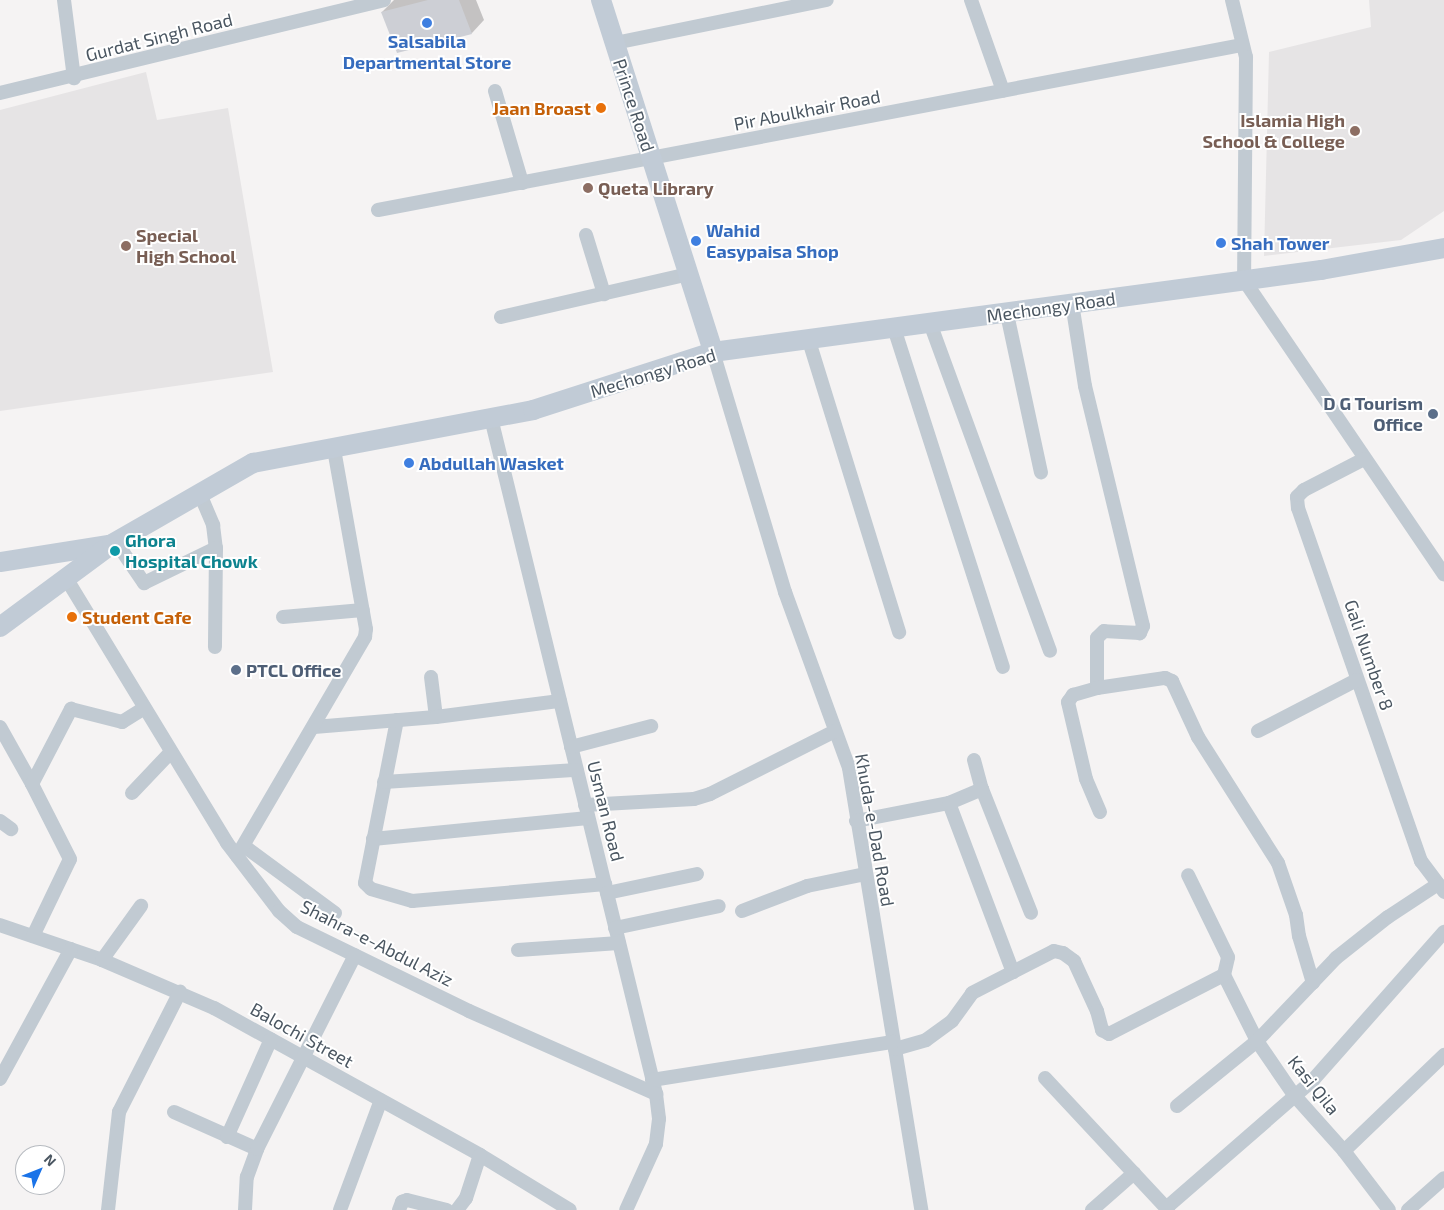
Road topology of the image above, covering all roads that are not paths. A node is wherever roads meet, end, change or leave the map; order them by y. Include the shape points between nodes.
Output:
1 (64, 0) edge
2 (384, 0) edge
3 (601, 0) edge
4 (827, 0) edge
5 (971, 0) edge
6 (1232, 0) edge
7 (615, 43) junction
8 (1242, 45) junction
9 (74, 78) junction
10 (495, 91) dead end
11 (1003, 91) junction
12 (0, 93) edge
13 (652, 159) junction
14 (522, 183) junction
15 (378, 210) dead end
16 (586, 235) dead end
17 (1444, 248) edge
18 (688, 274) junction
19 (1244, 280) junction
20 (604, 294) junction
21 (1072, 304) junction
22 (1007, 314) junction
23 (501, 317) dead end
24 (930, 323) junction
25 (894, 328) junction
26 (809, 341) junction
27 (713, 352) junction
28 (491, 418) junction
29 (334, 449) junction
30 (1364, 459) junction
31 (1041, 472) dead end
32 (200, 494) junction
33 (114, 543) junction
34 (216, 548) junction
35 (0, 562) edge
36 (1444, 574) edge
37 (66, 578) junction
38 (363, 610) junction
39 (284, 616) dead end
40 (0, 627) edge
41 (899, 632) dead end
42 (215, 647) dead end
43 (1050, 651) dead end
44 (1003, 667) dead end
45 (431, 677) dead end
46 (1358, 680) junction
47 (1097, 688) junction
48 (560, 701) junction
49 (144, 708) junction
50 (436, 717) junction
51 (397, 720) junction
52 (651, 726) dead end
53 (0, 727) edge
54 (314, 727) junction
55 (835, 731) junction
56 (1258, 731) dead end
57 (571, 747) junction
58 (170, 752) junction
59 (974, 760) dead end
60 (577, 770) junction
61 (384, 782) junction
62 (32, 784) junction
63 (982, 789) junction
64 (132, 793) dead end
65 (948, 803) junction
66 (587, 811) junction
67 (1100, 812) dead end
68 (856, 821) junction
69 (373, 839) junction
70 (240, 851) junction
71 (696, 874) dead end
72 (865, 874) junction
73 (1188, 875) dead end
74 (1441, 888) edge
75 (606, 889) junction
76 (141, 906) dead end
77 (719, 906) dead end
78 (742, 911) dead end
79 (335, 913) dead end
80 (1031, 913) dead end
81 (0, 925) edge
82 (615, 928) junction
83 (1444, 932) edge
84 (33, 936) junction
85 (619, 943) junction
86 (71, 949) junction
87 (518, 950) dead end
88 (355, 955) junction
89 (102, 960) junction
90 (1013, 972) junction
91 (1224, 975) junction
92 (1313, 983) junction
93 (180, 992) junction
94 (271, 1039) junction
95 (1257, 1041) junction
96 (894, 1046) junction
97 (302, 1056) junction
98 (1444, 1056) edge
99 (1046, 1078) dead end
100 (0, 1080) edge
101 (652, 1080) junction
102 (656, 1094) junction
103 (1294, 1095) junction
104 (381, 1100) junction
105 (1177, 1106) dead end
106 (174, 1112) dead end
107 (228, 1137) junction
108 (258, 1149) junction
109 (1344, 1151) junction
110 (480, 1155) junction
111 (1134, 1173) junction
112 (1444, 1178) edge
113 (460, 1209) edge
114 (1167, 1209) edge
115 (108, 1210) edge
116 (245, 1210) edge
117 (340, 1210) edge
118 (400, 1210) edge
119 (447, 1210) edge
120 (570, 1210) edge
121 (626, 1210) edge
122 (921, 1210) edge
123 (1092, 1210) edge
124 (1389, 1210) edge
125 (1408, 1210) edge

1 - 9 street
2 - 9 street, Gurdat Singh Road
3 - 7 street, Prince Road
4 - 7 street
5 - 11 street
6 - 8 street
7 - 13 street, Prince Road
8 - 11 street, Pir Abulkhair Road
8 - 19 street via 1246,57
9 - 12 street, Gurdat Singh Road
10 - 14 street
11 - 13 street, Pir Abulkhair Road
13 - 14 street, Pir Abulkhair Road
13 - 18 street, Prince Road
14 - 15 street, Pir Abulkhair Road
16 - 20 street
17 - 19 street, Mechongy Road
18 - 20 street
18 - 27 street, Prince Road
19 - 21 street, Mechongy Road
19 - 30 street
20 - 23 street
21 - 22 street, Mechongy Road
21 - 47 street via 1085,386 1143,626 1140,633 1104,631 1097,638
22 - 24 street, Mechongy Road
22 - 31 street
24 - 25 street, Mechongy Road
24 - 43 street
25 - 26 street, Mechongy Road
25 - 44 street
26 - 27 street, Mechongy Road
26 - 41 street
27 - 28 street, Mechongy Road via 542,408
27 - 55 street, Khuda-e-Dad Road via 785,592
28 - 29 street, Mechongy Road
28 - 48 street, Usman Road
29 - 32 street, Mechongy Road via 253,463
29 - 38 street
30 - 36 street
30 - 46 street, Gali Number 8 via 1297,497 1298,508
32 - 33 street, Mechongy Road
32 - 34 street via 213,524
33 - 34 street via 144,583
33 - 35 street
33 - 37 street, Mechongy Road
34 - 42 street
37 - 40 street, Mechongy Road
37 - 49 street, Shahra-e-Abdul Aziz
38 - 39 street
38 - 54 street via 365,637
45 - 50 street
46 - 56 street
46 - 74 street, Gali Number 8 via 1421,860
47 - 67 street via 1073,695 1068,702 1086,779
47 - 92 street via 1165,678 1172,681 1198,738 1278,862 1296,915 1298,936
48 - 50 street
48 - 57 street, Usman Road
49 - 58 street, Shahra-e-Abdul Aziz
49 - 62 street via 122,722 71,709
50 - 51 street
51 - 54 street
51 - 61 street
52 - 57 street
53 - 62 street
54 - 70 street
55 - 66 street via 710,794 694,799
55 - 68 street, Khuda-e-Dad Road via 848,768
57 - 60 street, Usman Road
58 - 64 street
58 - 70 street, Shahra-e-Abdul Aziz
59 - 63 street
60 - 61 street
60 - 66 street, Usman Road
61 - 69 street
62 - 84 street via 70,859
63 - 65 street
63 - 80 street
65 - 68 street
65 - 90 street
66 - 69 street
66 - 75 street, Usman Road
68 - 72 street, Khuda-e-Dad Road
69 - 75 street via 365,883 377,893 412,901
70 - 79 street
70 - 88 street, Shahra-e-Abdul Aziz via 279,911 297,927
71 - 75 street
72 - 78 street via 807,886
72 - 96 street, Khuda-e-Dad Road
73 - 91 street via 1228,957
74 - 92 street via 1388,917 1336,958
75 - 82 street, Usman Road
76 - 89 street
77 - 82 street
81 - 84 street, Balochi Street
82 - 85 street, Usman Road
83 - 103 street via 1313,1080
84 - 86 street, Balochi Street
85 - 87 street
85 - 101 street, Usman Road
86 - 89 street, Balochi Street
86 - 100 street
88 - 97 street
88 - 102 street, Shahra-e-Abdul Aziz via 469,1011
89 - 93 street, Balochi Street
90 - 91 street via 1054,951 1063,953 1074,962 1097,1011 1102,1030 1109,1034
90 - 96 street via 972,993 952,1021 926,1040
91 - 95 street, Kasi Qila
92 - 95 street
93 - 94 street, Balochi Street
93 - 115 street via 119,1112
94 - 97 street, Balochi Street
94 - 107 street
95 - 103 street, Kasi Qila
95 - 105 street
96 - 101 street
96 - 122 street, Khuda-e-Dad Road
97 - 104 street, Balochi Street
97 - 108 street
98 - 109 street
99 - 111 street
101 - 102 street, Usman Road
102 - 121 street, Usman Road via 659,1119 656,1144
103 - 109 street, Kasi Qila
103 - 114 street
104 - 110 street, Balochi Street
104 - 117 street
106 - 107 street
107 - 108 street
108 - 116 street via 247,1176
109 - 124 street, Kasi Qila
110 - 113 street
110 - 120 street, Balochi Street
111 - 114 street
111 - 123 street
112 - 125 street
118 - 119 street via 402,1202 407,1200

